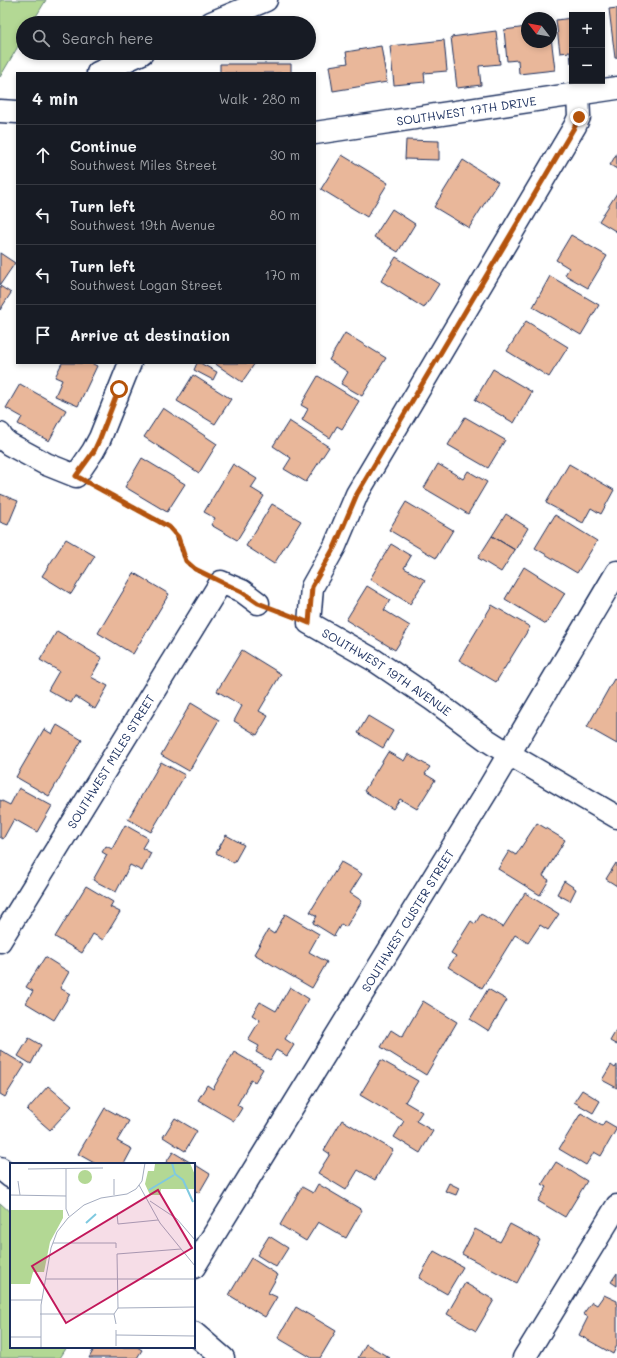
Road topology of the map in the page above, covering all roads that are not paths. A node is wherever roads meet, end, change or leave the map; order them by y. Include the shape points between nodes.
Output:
1 (266, 0) edge
2 (228, 16) edge
3 (127, 60) edge
4 (100, 72) edge
5 (617, 88) edge
6 (578, 94) junction
7 (0, 111) edge
8 (16, 112) edge
9 (316, 133) edge
10 (130, 364) edge
11 (0, 434) edge
12 (617, 572) edge
13 (258, 603) road end
14 (509, 754) junction
15 (617, 817) edge
16 (0, 941) edge
17 (0, 1168) edge
18 (10, 1176) edge
19 (617, 1206) edge
20 (195, 1265) edge
21 (195, 1334) edge
22 (223, 1358) edge
23 (524, 1358) edge

1 - 2 street
3 - 4 street
5 - 6 street, SOUTHWEST 17TH DRIVE
6 - 9 street, SOUTHWEST 17TH DRIVE
6 - 14 street, SOUTHWEST 19TH AVENUE via 579,117 575,126 357,494 335,546 312,587 309,623 374,660
7 - 8 street
10 - 11 street via 94,451 76,476 46,464 9,444
12 - 14 street, SOUTHWEST CUSTER STREET
13 - 16 street, SOUTHWEST MILES STREET via 221,582
14 - 15 street, SOUTHWEST 19TH AVENUE
14 - 20 street, SOUTHWEST CUSTER STREET
17 - 18 street
19 - 23 street
21 - 22 street

